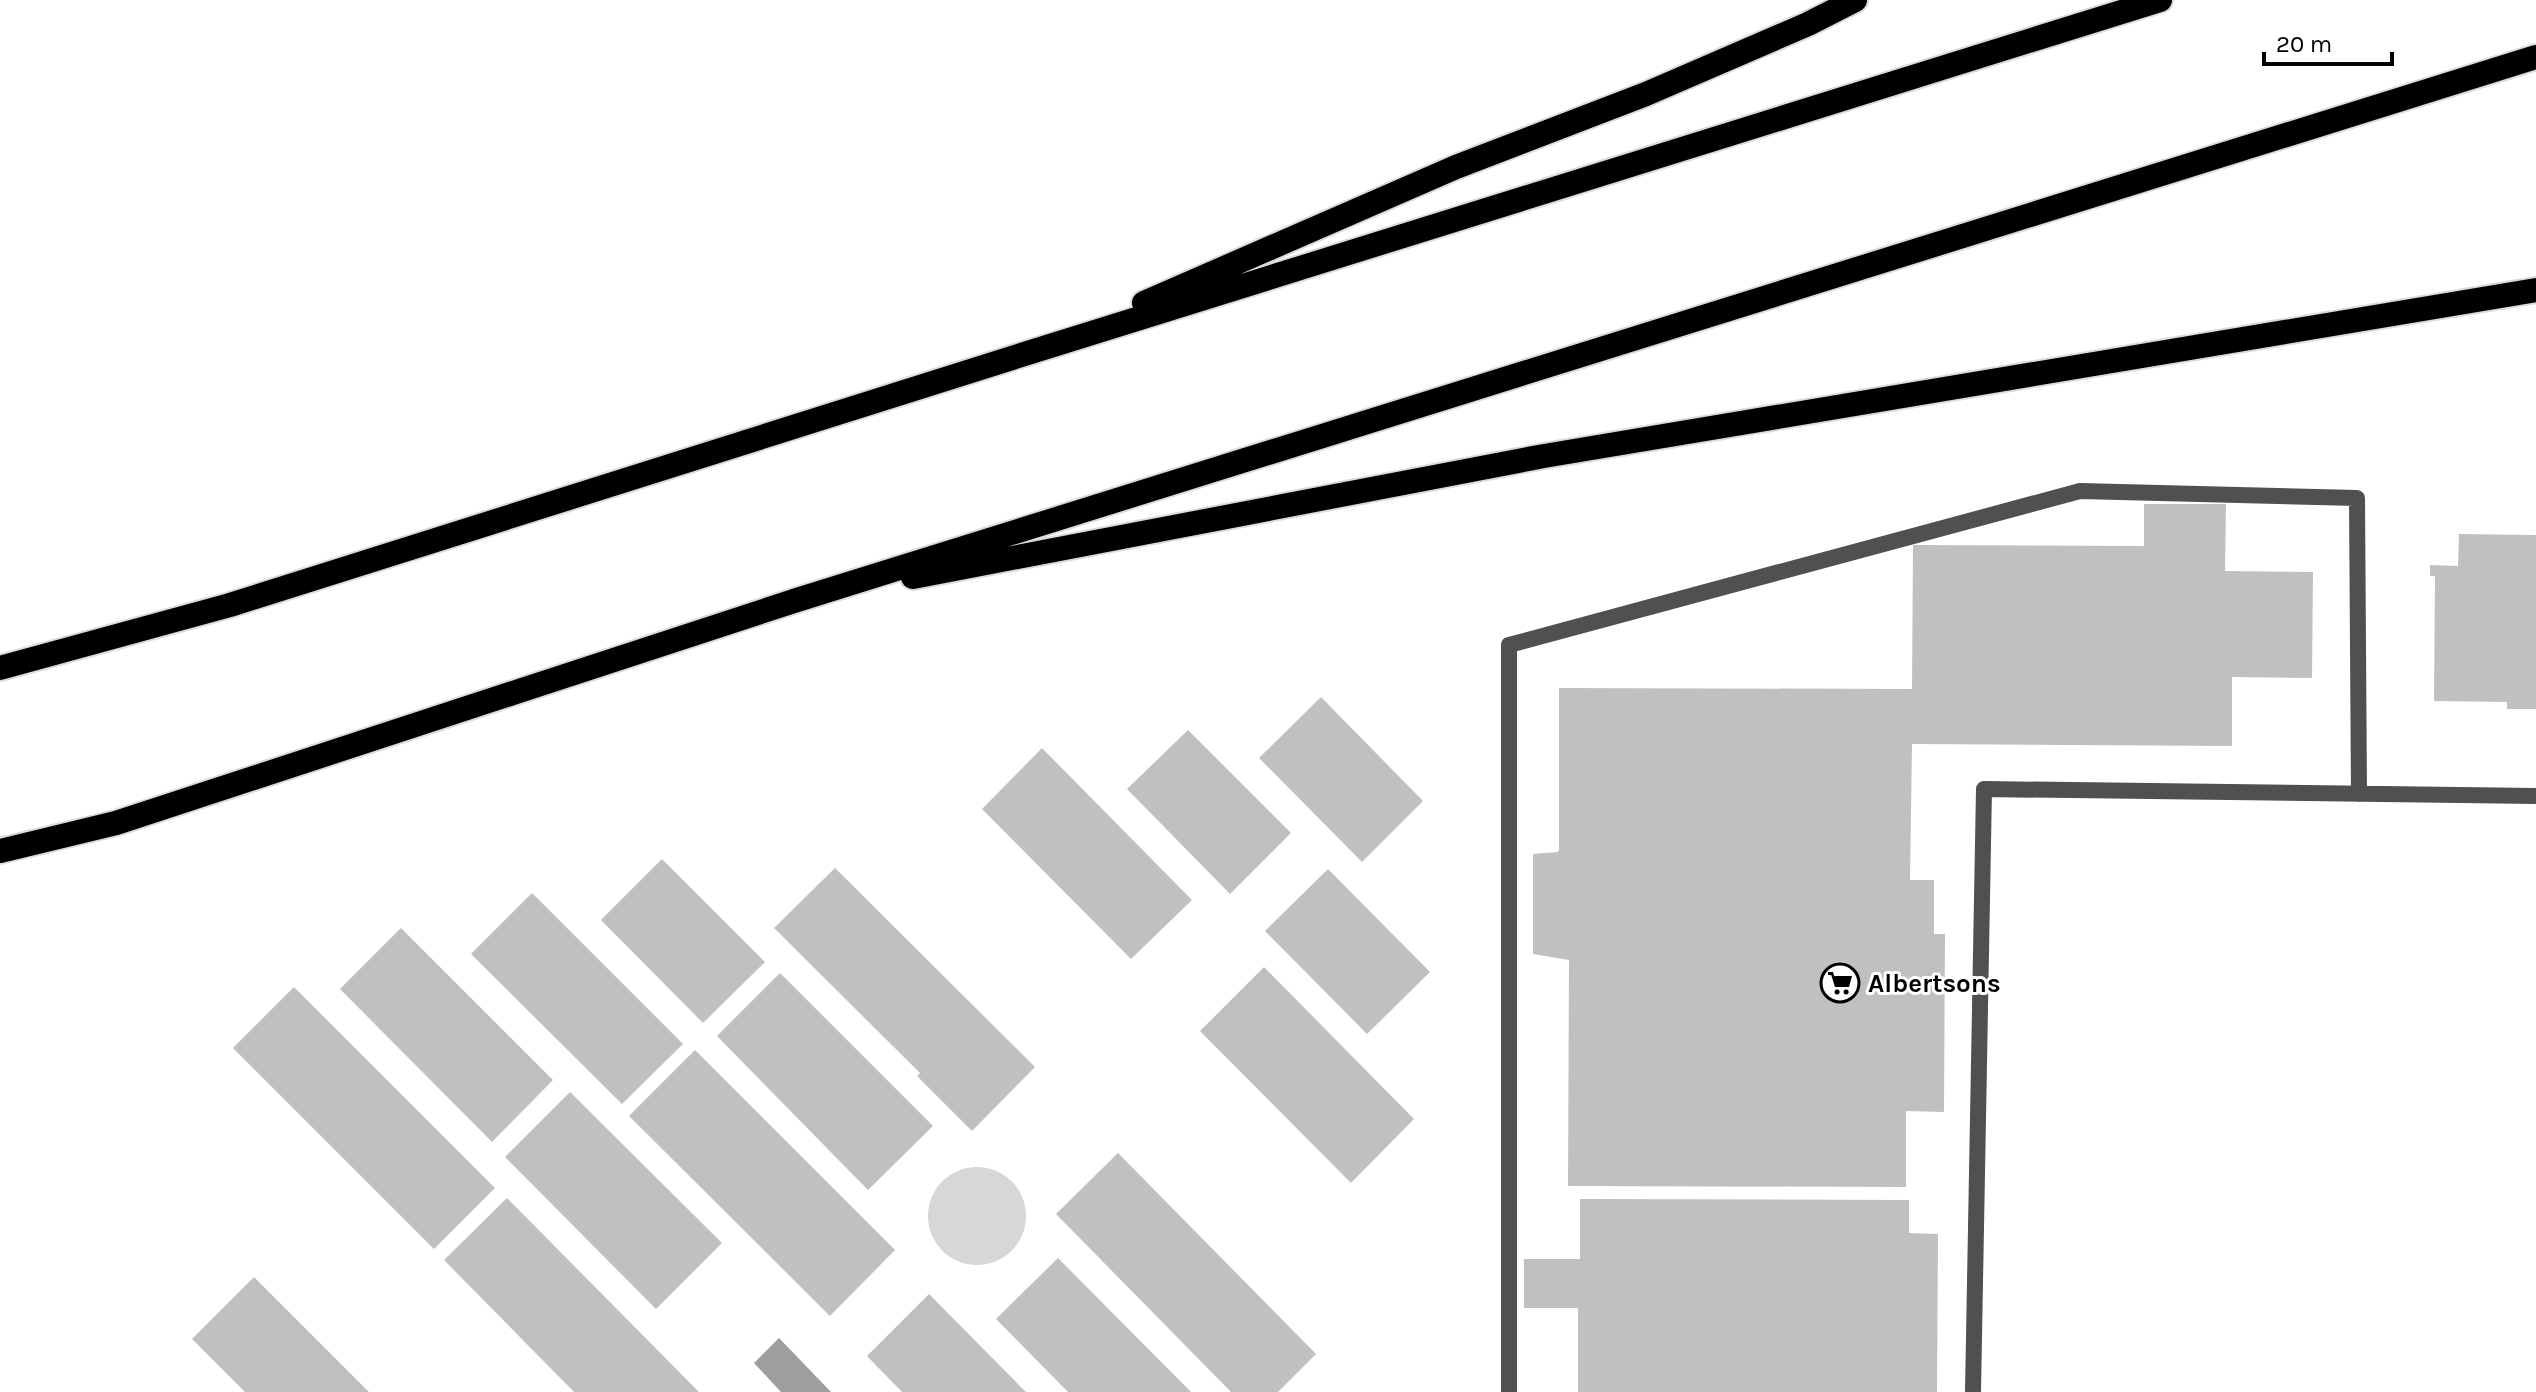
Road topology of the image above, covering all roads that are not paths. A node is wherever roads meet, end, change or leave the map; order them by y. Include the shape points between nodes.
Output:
1 (1855, 0) edge
2 (2160, 0) edge
3 (2536, 57) edge
4 (2536, 290) edge
5 (1034, 351) junction
6 (797, 600) junction
7 (0, 668) edge
8 (2359, 794) junction
9 (2536, 796) edge
10 (0, 851) edge
11 (1509, 1392) edge
12 (1973, 1392) edge

1 - 5 highway via 1660,88 1456,167
2 - 5 highway
3 - 6 highway
4 - 6 highway via 1544,456
5 - 7 highway via 230,605
6 - 10 highway via 116,823
8 - 9 lane
8 - 11 lane via 2357,498 2080,491 1509,645
8 - 12 lane via 1984,789

